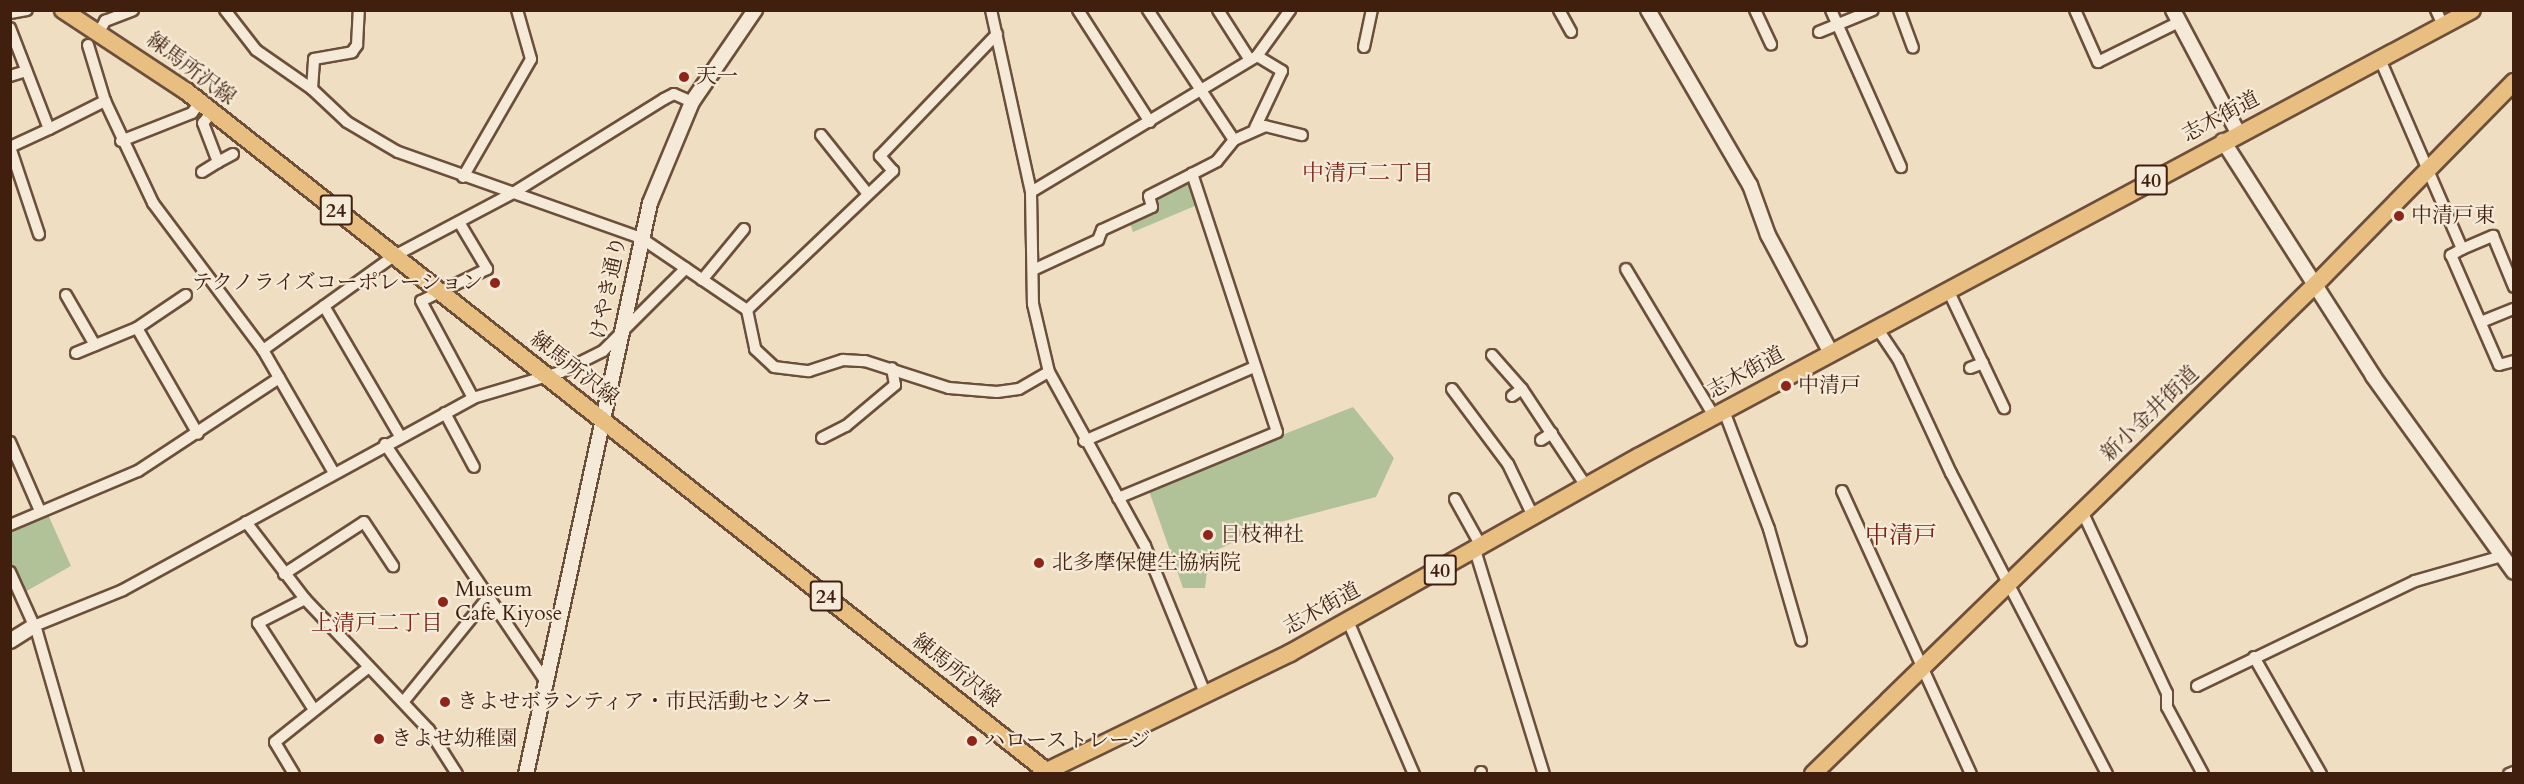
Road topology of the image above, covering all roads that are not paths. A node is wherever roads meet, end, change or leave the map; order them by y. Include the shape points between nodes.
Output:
1 (27, 10) edge
2 (63, 10) edge
3 (133, 10) edge
4 (225, 10) edge
5 (359, 10) edge
6 (517, 10) edge
7 (754, 10) edge
8 (991, 10) edge
9 (1077, 10) edge
10 (1148, 10) edge
11 (1218, 10) edge
12 (1290, 10) edge
13 (1372, 10) edge
14 (1559, 10) edge
15 (1648, 10) edge
16 (1755, 10) edge
17 (1831, 10) edge
18 (1873, 10) edge
19 (1899, 10) edge
20 (2074, 10) edge
21 (2472, 10) edge
22 (10, 13) edge
23 (2176, 16) edge
24 (2439, 18) edge
25 (1837, 25) junction
26 (10, 28) edge
27 (99, 32) junction
28 (1571, 32) dead end
29 (1819, 32) dead end
30 (997, 34) junction
31 (88, 45) dead end
32 (1771, 45) dead end
33 (1364, 47) dead end
34 (1913, 48) dead end
35 (2379, 57) junction
36 (1253, 58) junction
37 (26, 71) junction
38 (10, 76) edge
39 (2514, 82) edge
40 (312, 89) junction
41 (1200, 91) junction
42 (105, 100) junction
43 (693, 102) junction
44 (206, 107) junction
45 (1150, 122) junction
46 (1255, 128) junction
47 (49, 129) junction
48 (821, 135) dead end
49 (1302, 135) dead end
50 (2230, 137) junction
51 (1234, 140) junction
52 (121, 141) junction
53 (10, 147) edge
54 (233, 154) dead end
55 (218, 162) junction
56 (1901, 167) dead end
57 (202, 171) dead end
58 (2427, 171) junction
59 (1192, 174) junction
60 (463, 177) junction
61 (1030, 192) junction
62 (513, 193) junction
63 (868, 194) junction
64 (459, 222) junction
65 (744, 229) dead end
66 (39, 234) dead end
67 (641, 238) junction
68 (2462, 249) junction
69 (394, 256) junction
70 (686, 268) junction
71 (1626, 268) dead end
72 (1033, 270) junction
73 (702, 279) junction
74 (2315, 285) junction
75 (2514, 287) edge
76 (1948, 290) junction
77 (439, 292) junction
78 (66, 295) dead end
79 (186, 295) dead end
80 (324, 306) junction
81 (2514, 309) edge
82 (747, 310) junction
83 (2481, 322) junction
84 (137, 328) junction
85 (1877, 328) junction
86 (620, 338) junction
87 (95, 345) junction
88 (263, 350) junction
89 (76, 352) dead end
90 (1831, 352) junction
91 (1492, 355) dead end
92 (2514, 361) edge
93 (1983, 363) junction
94 (1254, 367) junction
95 (892, 368) junction
96 (1970, 368) dead end
97 (1049, 372) junction
98 (546, 376) junction
99 (279, 378) junction
100 (1452, 389) dead end
101 (1522, 389) junction
102 (1512, 396) dead end
103 (472, 398) junction
104 (2004, 408) dead end
105 (445, 413) junction
106 (1719, 413) junction
107 (602, 420) junction
108 (1552, 433) junction
109 (198, 434) junction
110 (400, 436) junction
111 (822, 438) dead end
112 (1541, 440) dead end
113 (1084, 441) junction
114 (10, 442) edge
115 (385, 444) junction
116 (474, 467) dead end
117 (334, 473) junction
118 (1586, 486) junction
119 (1842, 491) dead end
120 (1118, 498) junction
121 (1455, 499) dead end
122 (40, 511) junction
123 (2082, 512) junction
124 (1533, 516) junction
125 (246, 522) junction
126 (10, 525) edge
127 (1478, 548) junction
128 (2502, 556) junction
129 (393, 566) dead end
130 (10, 572) edge
131 (2514, 572) edge
132 (284, 574) junction
133 (2010, 581) junction
134 (305, 599) junction
135 (486, 600) junction
136 (1348, 621) junction
137 (34, 626) junction
138 (1801, 640) dead end
139 (10, 641) edge
140 (2254, 657) junction
141 (369, 667) junction
142 (1922, 668) junction
143 (546, 682) junction
144 (2197, 686) dead end
145 (1206, 693) junction
146 (404, 701) junction
147 (314, 710) junction
148 (2514, 772) edge
149 (1046, 773) edge
150 (78, 774) edge
151 (294, 774) edge
152 (457, 774) edge
153 (526, 774) edge
154 (1414, 774) edge
155 (1544, 774) edge
156 (1813, 774) edge
157 (1971, 774) edge
158 (2107, 774) edge
159 (2203, 774) edge
160 (2320, 774) edge
161 (2509, 774) edge

1 - 22 street
2 - 27 main road, 練馬所沢線 / 24
3 - 27 street via 105,21
4 - 40 street via 255,50
5 - 40 street via 357,45 352,52 314,59
6 - 60 street via 531,59
7 - 43 street, けやき通り
8 - 30 street
9 - 45 street
10 - 41 street
11 - 36 street
12 - 36 street
13 - 33 street
14 - 28 street
15 - 90 street via 1750,185 1768,235
16 - 32 street
17 - 25 street
18 - 25 street
19 - 34 street
20 - 23 street via 2098,62
21 - 24 main road, 志木街道 / 40
23 - 50 street
24 - 35 main road, 志木街道 / 40
25 - 29 street
25 - 56 street
26 - 37 street
27 - 44 main road, 練馬所沢線 / 24
30 - 61 street
30 - 63 street via 880,156 894,171
31 - 42 street
35 - 50 main road, 志木街道 / 40
35 - 58 street
36 - 41 street
36 - 46 street via 1282,70
37 - 38 street
37 - 47 street
39 - 58 main road, 新小金井街道
40 - 60 street via 347,122 399,152
41 - 45 street
41 - 51 street
42 - 47 street
42 - 52 street
43 - 62 street via 674,94
43 - 67 street, けやき通り via 662,167
44 - 52 street
44 - 55 street via 203,123
44 - 69 main road, 練馬所沢線 / 24
45 - 61 street
46 - 49 street
46 - 51 street
47 - 53 street
48 - 63 street
50 - 74 street
50 - 76 main road, 志木街道 / 40
51 - 59 street via 1217,161
52 - 88 street via 153,202
53 - 66 street
54 - 55 street
55 - 57 street
58 - 68 street
58 - 74 main road, 新小金井街道
59 - 72 street via 1149,196 1152,207 1102,230 1098,240
59 - 94 street
60 - 62 street
61 - 72 street
62 - 64 street
62 - 67 street
63 - 82 street
64 - 69 street
64 - 77 street via 487,269
65 - 73 street
67 - 70 street
67 - 86 street, けやき通り
68 - 75 street via 2493,236
68 - 83 street via 2451,255
69 - 77 main road, 練馬所沢線 / 24
69 - 80 street
70 - 73 street
70 - 86 street
71 - 106 street
72 - 97 street via 1033,304
73 - 82 street
74 - 123 main road, 新小金井街道
74 - 128 street
76 - 85 main road, 志木街道 / 40
76 - 93 street
77 - 98 main road, 練馬所沢線 / 24
77 - 103 street via 421,301
78 - 87 street
79 - 84 street
80 - 88 street
80 - 110 street
81 - 83 street
82 - 95 street via 755,349 774,367 809,371 843,360
83 - 92 street via 2499,365
84 - 87 street
84 - 109 street
85 - 90 main road, 志木街道 / 40
85 - 133 street via 1898,359 1951,473
86 - 98 street
86 - 107 street, けやき通り
87 - 89 street
88 - 99 street
90 - 106 main road, 志木街道 / 40
91 - 101 street
93 - 96 street
93 - 104 street
94 - 113 street
94 - 120 street via 1277,432
95 - 97 street via 949,388 997,392 1019,389
95 - 111 street via 895,384 846,426
97 - 113 street
98 - 103 street
98 - 107 main road, 練馬所沢線 / 24
99 - 109 street
99 - 117 street
100 - 124 street via 1508,464
101 - 102 street
101 - 108 street
103 - 105 street
105 - 110 street
105 - 116 street
106 - 118 main road, 志木街道 / 40
106 - 138 street via 1769,529
107 - 143 street, けやき通り
107 - 149 main road, 練馬所沢線 / 24
108 - 112 street
108 - 118 street
109 - 122 street via 109,485
110 - 115 street
113 - 120 street
114 - 122 street
115 - 117 street
115 - 135 street
117 - 125 street
118 - 124 main road, 志木街道 / 40
119 - 142 street
120 - 145 street via 1145,546
121 - 127 street
122 - 126 street
123 - 133 main road, 新小金井街道
123 - 159 street via 2180,744
124 - 127 main road, 志木街道 / 40
125 - 132 street
125 - 137 street via 79,612
127 - 136 main road, 志木街道 / 40
127 - 155 street
128 - 131 street
128 - 140 street via 2415,581
129 - 132 street via 364,522
130 - 137 street
132 - 134 street
133 - 142 main road, 新小金井街道
133 - 158 street
134 - 141 street
134 - 147 street via 258,623
135 - 143 street
135 - 146 street
136 - 145 main road, 志木街道 / 40
136 - 154 street
137 - 139 street
137 - 150 street
140 - 144 street
140 - 160 street
141 - 146 street
141 - 147 street
142 - 156 main road, 新小金井街道
142 - 157 street
143 - 153 street, けやき通り
145 - 149 main road, 志木街道 / 40
146 - 152 street
147 - 151 street via 275,742
148 - 161 street

